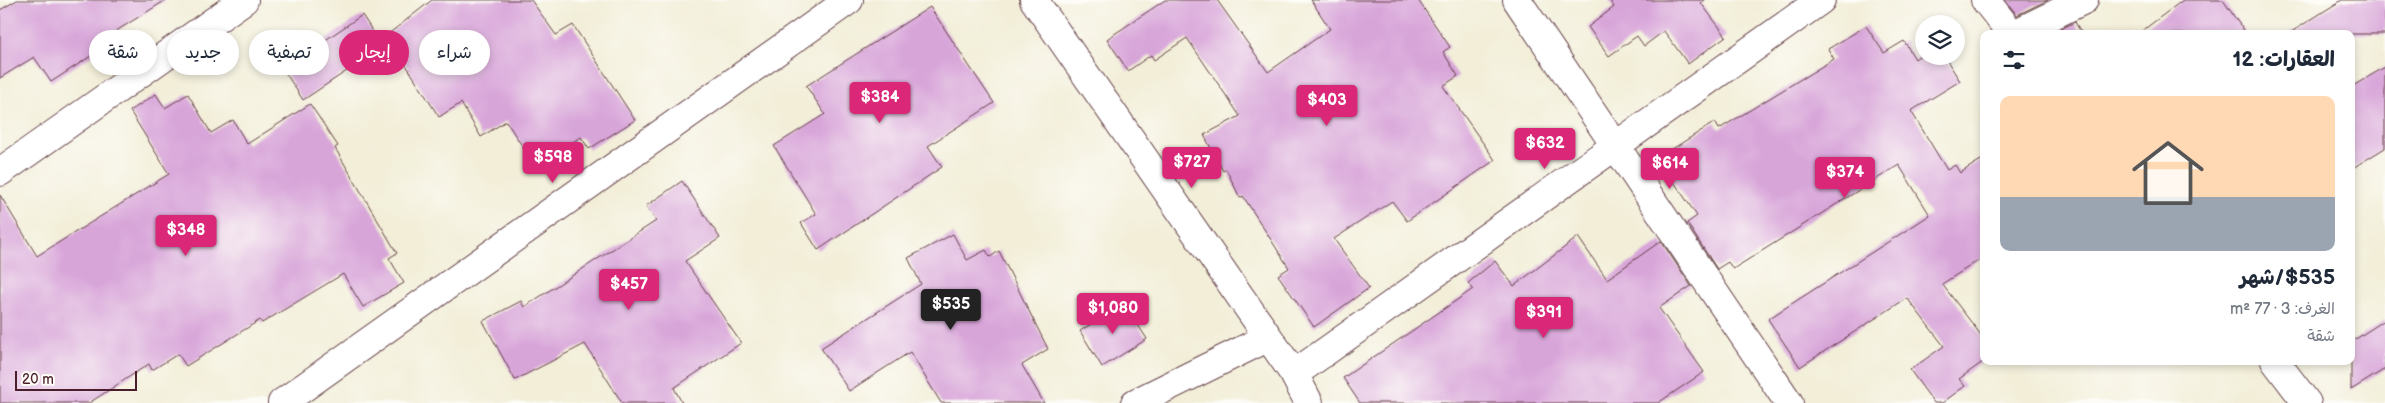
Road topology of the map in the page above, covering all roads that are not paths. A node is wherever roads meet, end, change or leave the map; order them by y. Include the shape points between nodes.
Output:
1 (244, 0) edge
2 (849, 0) edge
3 (1034, 0) edge
4 (1517, 0) edge
5 (1821, 0) edge
6 (1985, 0) edge
7 (2084, 0) edge
8 (2010, 30) edge
9 (2021, 30) edge
10 (1615, 147) junction
11 (0, 172) edge
12 (1268, 338) junction
13 (2278, 365) edge
14 (1294, 374) junction
15 (282, 403) edge
16 (1135, 403) edge
17 (1309, 403) edge
18 (1789, 403) edge
19 (2307, 403) edge

1 - 11 street
2 - 15 street
3 - 12 street
4 - 10 street
5 - 10 street
6 - 8 street
7 - 9 street
10 - 14 street
10 - 18 street
12 - 14 street
12 - 16 street
13 - 19 street
14 - 17 street

